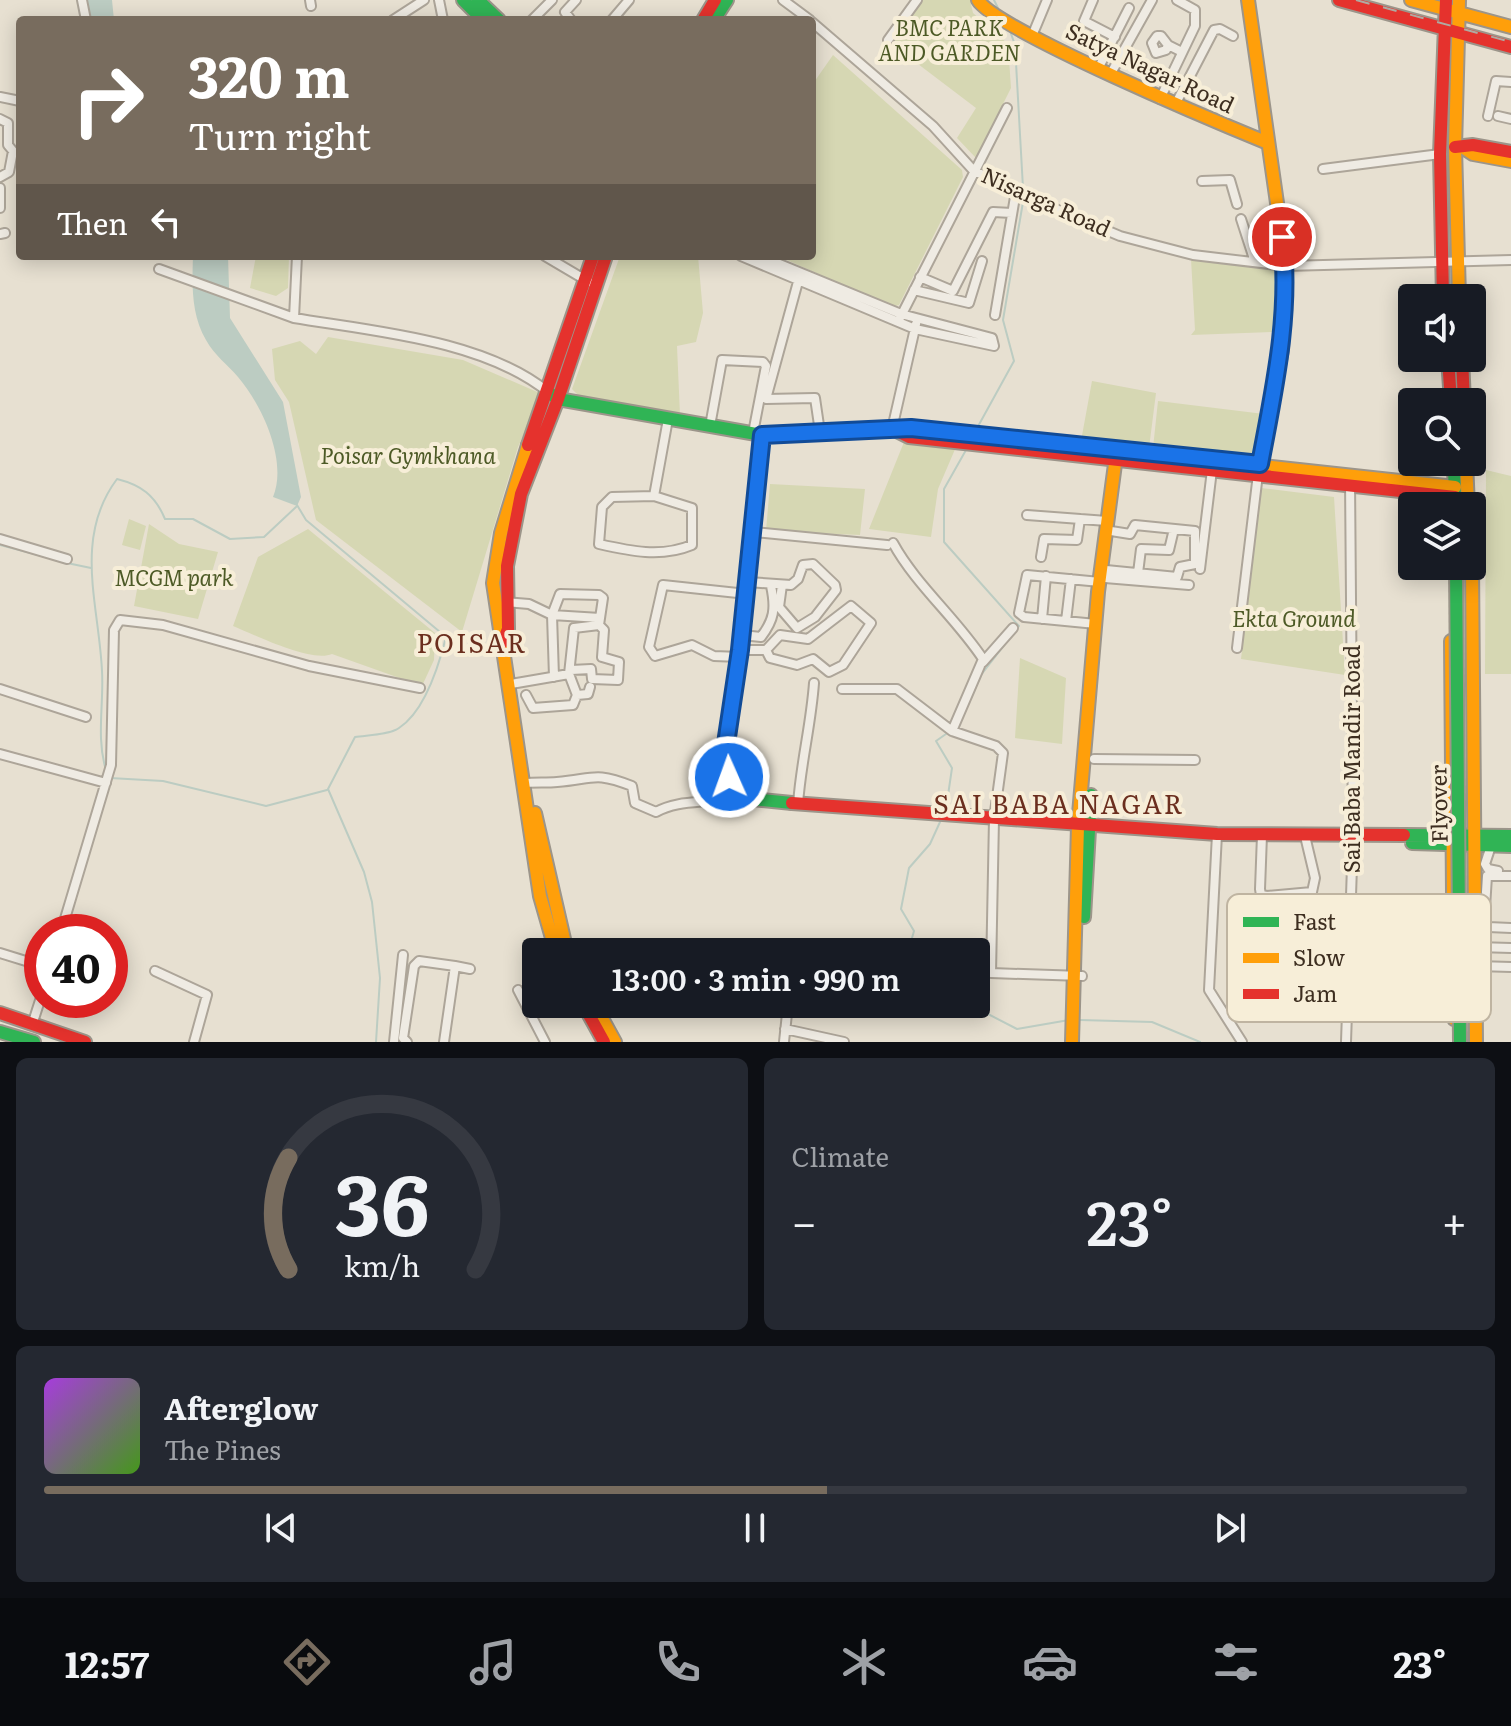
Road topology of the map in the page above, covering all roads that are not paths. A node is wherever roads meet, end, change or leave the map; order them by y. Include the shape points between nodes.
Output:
1 (424, 0) edge
2 (463, 0) edge
3 (478, 0) edge
4 (552, 0) edge
5 (576, 0) edge
6 (629, 0) edge
7 (783, 0) edge
8 (917, 0) edge
9 (978, 0) edge
10 (1047, 0) edge
11 (1093, 0) edge
12 (1152, 0) edge
13 (1177, 0) edge
14 (1248, 0) edge
15 (1339, 0) edge
16 (1411, 0) edge
17 (1459, 0) edge
18 (1445, 6) edge
19 (1129, 8) dead end
20 (1458, 15) junction
21 (399, 16) edge
22 (479, 16) edge
23 (495, 16) edge
24 (536, 16) edge
25 (568, 16) edge
26 (615, 16) edge
27 (804, 16) edge
28 (816, 25) edge
29 (1511, 27) edge
30 (1136, 28) junction
31 (1444, 30) junction
32 (1459, 33) junction
33 (1032, 36) junction
34 (1233, 36) dead end
35 (1115, 37) junction
36 (1154, 38) junction
37 (888, 40) dead end
38 (1168, 45) junction
39 (1443, 47) junction
40 (1511, 47) edge
41 (1458, 49) junction
42 (1182, 52) junction
43 (1104, 72) junction
44 (1511, 82) edge
45 (1160, 99) junction
46 (1175, 105) junction
47 (1007, 108) dead end
48 (1488, 116) dead end
49 (1498, 116) dead end
50 (0, 119) edge
51 (1511, 119) edge
52 (1268, 143) junction
53 (1460, 148) junction
54 (1511, 152) edge
55 (1440, 154) junction
56 (1511, 161) edge
57 (1323, 169) dead end
58 (973, 170) junction
59 (0, 177) edge
60 (1202, 181) dead end
61 (0, 188) edge
62 (1016, 191) junction
63 (1237, 204) dead end
64 (0, 208) edge
65 (1012, 213) junction
66 (1241, 219) dead end
67 (297, 260) edge
68 (552, 260) edge
69 (593, 260) edge
70 (604, 260) edge
71 (763, 260) edge
72 (1457, 260) junction
73 (1511, 260) edge
74 (982, 261) dead end
75 (1440, 261) junction
76 (1255, 262) junction
77 (1286, 266) junction
78 (159, 269) dead end
79 (920, 277) junction
80 (799, 278) junction
81 (591, 283) junction
82 (1442, 284) edge
83 (1458, 284) edge
84 (914, 290) junction
85 (995, 315) dead end
86 (294, 318) junction
87 (900, 318) junction
88 (918, 318) junction
89 (915, 329) junction
90 (553, 396) junction
91 (668, 419) junction
92 (710, 426) junction
93 (892, 429) junction
94 (820, 432) junction
95 (757, 434) junction
96 (1119, 455) junction
97 (1259, 469) junction
98 (1212, 470) junction
99 (1350, 481) junction
100 (1422, 492) edge
101 (654, 496) junction
102 (1027, 515) dead end
103 (1080, 519) junction
104 (1107, 525) junction
105 (1174, 529) junction
106 (754, 532) junction
107 (0, 539) edge
108 (1041, 557) dead end
109 (67, 559) dead end
110 (502, 561) junction
111 (1101, 569) junction
112 (1200, 569) dead end
113 (1138, 573) junction
114 (1046, 576) junction
115 (1071, 579) junction
116 (1453, 580) edge
117 (1453, 580) edge
118 (1465, 580) edge
119 (1473, 580) edge
120 (782, 585) junction
121 (1189, 585) dead end
122 (771, 586) junction
123 (748, 588) junction
124 (506, 602) junction
125 (552, 615) junction
126 (1042, 619) junction
127 (600, 621) junction
128 (1066, 621) junction
129 (1096, 624) junction
130 (1013, 628) dead end
131 (503, 642) junction
132 (741, 647) junction
133 (1237, 648) dead end
134 (763, 650) junction
135 (983, 662) junction
136 (570, 672) junction
137 (554, 677) junction
138 (814, 683) dead end
139 (511, 684) junction
140 (590, 687) dead end
141 (420, 688) dead end
142 (0, 689) edge
143 (842, 689) dead end
144 (526, 695) dead end
145 (577, 695) junction
146 (549, 697) dead end
147 (549, 708) junction
148 (86, 717) dead end
149 (952, 731) junction
150 (2, 755) edge
151 (1094, 759) junction
152 (1195, 760) dead end
153 (0, 767) edge
154 (106, 783) junction
155 (526, 788) junction
156 (733, 797) junction
157 (798, 804) junction
158 (994, 819) junction
159 (1083, 826) junction
160 (1217, 834) junction
161 (1511, 836) edge
162 (1358, 837) junction
163 (1262, 839) junction
164 (1306, 840) junction
165 (1451, 841) junction
166 (1482, 843) junction
167 (1511, 846) edge
168 (1511, 874) edge
169 (1261, 894) edge
170 (1295, 894) edge
171 (1355, 894) edge
172 (1453, 894) edge
173 (1456, 894) edge
174 (1467, 894) edge
175 (1480, 894) edge
176 (1486, 894) edge
177 (66, 914) edge
178 (1491, 927) edge
179 (1511, 928) edge
180 (552, 938) edge
181 (563, 938) edge
182 (1491, 947) edge
183 (1511, 948) edge
184 (0, 953) edge
185 (403, 955) dead end
186 (24, 960) edge
187 (455, 966) junction
188 (1491, 966) edge
189 (1511, 967) edge
190 (470, 969) dead end
191 (155, 971) dead end
192 (1078, 977) junction
193 (518, 990) dead end
194 (0, 1013) edge
195 (34, 1018) edge
196 (591, 1018) edge
197 (602, 1018) edge
198 (786, 1018) edge
199 (1227, 1018) edge
200 (1076, 1020) junction
201 (33, 1022) junction
202 (1229, 1022) edge
203 (1347, 1022) edge
204 (1456, 1022) edge
205 (1457, 1022) edge
206 (1468, 1022) edge
207 (1476, 1022) edge
208 (785, 1029) junction
209 (0, 1032) edge
210 (34, 1042) edge
211 (85, 1042) edge
212 (194, 1042) edge
213 (394, 1042) edge
214 (407, 1042) edge
215 (444, 1042) edge
216 (545, 1042) edge
217 (604, 1042) edge
218 (615, 1042) edge
219 (784, 1042) edge
220 (841, 1042) edge
221 (1072, 1042) edge
222 (1079, 1042) edge
223 (1242, 1042) edge
224 (1346, 1042) edge
225 (1457, 1042) edge
226 (1468, 1042) edge
227 (1476, 1042) edge

1 - 21 street
2 - 22 main road
3 - 23 main road
4 - 24 street
5 - 25 street via 565,12
6 - 26 street
7 - 27 street, Nisarga Road
8 - 37 street
9 - 33 main road, Satya Nagar Road
10 - 33 street
11 - 35 street via 1084,21
12 - 30 street
13 - 42 street via 1195,10 1197,17
14 - 52 main road, Satya Nagar Road
15 - 31 main road
16 - 18 main road
17 - 20 main road
18 - 20 main road
18 - 31 main road
19 - 35 street
20 - 29 main road
20 - 32 main road
28 - 58 street, Nisarga Road via 933,126
30 - 36 street
30 - 43 street
31 - 32 main road
31 - 39 main road
32 - 40 main road
32 - 41 main road
33 - 43 main road, Satya Nagar Road
34 - 46 street via 1214,30
35 - 43 street
36 - 38 street via 1161,36
36 - 38 street via 1156,53
38 - 42 street
39 - 41 main road
39 - 55 main road
41 - 53 main road
42 - 45 street
43 - 45 main road, Satya Nagar Road
44 - 48 street via 1496,81
45 - 46 main road, Satya Nagar Road
46 - 52 main road, Satya Nagar Road
47 - 58 street
49 - 51 street
50 - 59 street via 9,125 8,145 13,151 9,172
52 - 77 main road, Satya Nagar Road
53 - 54 main road via 1473,145
53 - 56 main road
53 - 72 main road
55 - 57 street
55 - 75 main road
58 - 62 street, Nisarga Road
58 - 79 street
60 - 63 street via 1230,180
61 - 64 street
62 - 65 street
62 - 76 street, Nisarga Road via 1120,236 1193,255
65 - 79 street via 993,212 953,291
65 - 85 street
66 - 76 street
67 - 86 street
68 - 81 street
69 - 81 main road
70 - 81 main road
71 - 80 street
72 - 73 street, Nisarga Road
72 - 75 street, Nisarga Road
72 - 83 main road
74 - 84 street via 969,303
75 - 77 street, Nisarga Road
75 - 82 main road
76 - 77 street, Nisarga Road
77 - 97 main road, Satya Nagar Road via 1282,350
78 - 86 street
79 - 84 street
80 - 87 street
80 - 94 street via 766,399 815,398
81 - 90 main road
84 - 87 street
86 - 90 street via 471,352
87 - 88 street
87 - 89 street
88 - 89 street
88 - 89 street via 992,338 994,346
89 - 93 street
90 - 91 main road
90 - 110 main road via 522,455
91 - 92 main road
91 - 101 street
92 - 95 main road
92 - 95 street via 722,360 763,362
93 - 94 main road
93 - 96 main road
94 - 95 main road
95 - 106 main road
96 - 97 main road
96 - 98 main road
96 - 104 main road
97 - 98 main road
97 - 99 main road
97 - 133 street
98 - 112 street
99 - 100 main road
99 - 162 street, Sai Baba Mandir Road
101 - 101 street via 612,497 602,507 599,544 647,554 692,545 692,508
102 - 103 street
103 - 104 street
103 - 108 street via 1077,540 1044,539
104 - 105 street via 1130,534 1135,525
104 - 111 main road
105 - 113 street via 1169,550 1141,549
105 - 113 street via 1198,533 1195,564 1180,567 1177,577
106 - 123 main road
106 - 135 street via 890,544
107 - 109 street
110 - 124 main road
110 - 131 main road via 494,607
111 - 113 street
111 - 115 street
111 - 121 street
111 - 129 main road
111 - 151 main road
114 - 115 street
114 - 126 street
114 - 126 street via 1023,578 1019,613
115 - 128 street
116 - 165 main road
117 - 173 main road, Flyover, bridge
118 - 174 main road, Flyover
119 - 166 main road
120 - 120 street via 795,583 803,565 813,564 836,590 815,617 797,628 779,607
120 - 122 street
122 - 123 street
122 - 132 street via 770,629
123 - 132 main road
123 - 132 street via 663,585 649,647 655,656 692,645 714,656
124 - 125 street via 529,604
124 - 131 main road via 508,629
125 - 127 street
125 - 127 street via 560,594 599,595
125 - 137 street
126 - 128 street
127 - 136 street via 574,628
127 - 136 street via 602,657 619,662 618,680 592,679 591,669
128 - 129 street
129 - 159 main road
130 - 135 street
131 - 139 main road
132 - 134 street
132 - 156 main road via 724,757
134 - 134 street via 770,658 797,665 809,658 829,672 837,670 871,623 851,606 808,639 780,635
135 - 149 street
136 - 137 street
136 - 145 street
137 - 139 street
138 - 157 street
139 - 155 main road
140 - 145 street via 590,693
141 - 154 street via 309,666 163,625 120,620 114,630 111,765
142 - 148 street
143 - 149 street via 897,689
144 - 147 street via 530,707
145 - 147 street via 573,705
146 - 147 street
149 - 158 street via 1001,748
150 - 153 street
150 - 154 street
151 - 152 street
151 - 159 main road
154 - 177 street
155 - 156 street via 586,775 607,776 632,786 635,803 656,812 670,804
155 - 180 main road via 540,896
155 - 181 main road
156 - 157 main road
157 - 158 main road
158 - 159 main road
158 - 192 street via 991,973
159 - 160 main road
159 - 192 main road
160 - 163 main road
160 - 199 street via 1209,990
161 - 166 main road
162 - 164 main road
162 - 165 main road
162 - 171 street, Sai Baba Mandir Road
163 - 164 main road
163 - 169 street
164 - 170 street via 1315,878 1312,892
165 - 166 main road
165 - 172 main road
166 - 167 main road
166 - 168 street via 1488,869
166 - 175 main road
168 - 176 street via 1487,876
178 - 179 street
182 - 183 street
184 - 186 street
185 - 213 street
187 - 190 street
187 - 214 street via 419,961 414,966 403,1038
187 - 215 street
188 - 189 street
191 - 212 street via 207,995
192 - 200 main road
193 - 216 street
194 - 201 main road
195 - 201 street
196 - 217 main road
197 - 218 main road
198 - 208 street
200 - 221 main road
200 - 222 main road
201 - 211 main road
202 - 223 street
203 - 224 street, Sai Baba Mandir Road
204 - 225 main road
205 - 225 main road, Flyover, bridge
206 - 226 main road, Flyover
207 - 227 main road
208 - 219 street
208 - 220 street
209 - 210 main road

